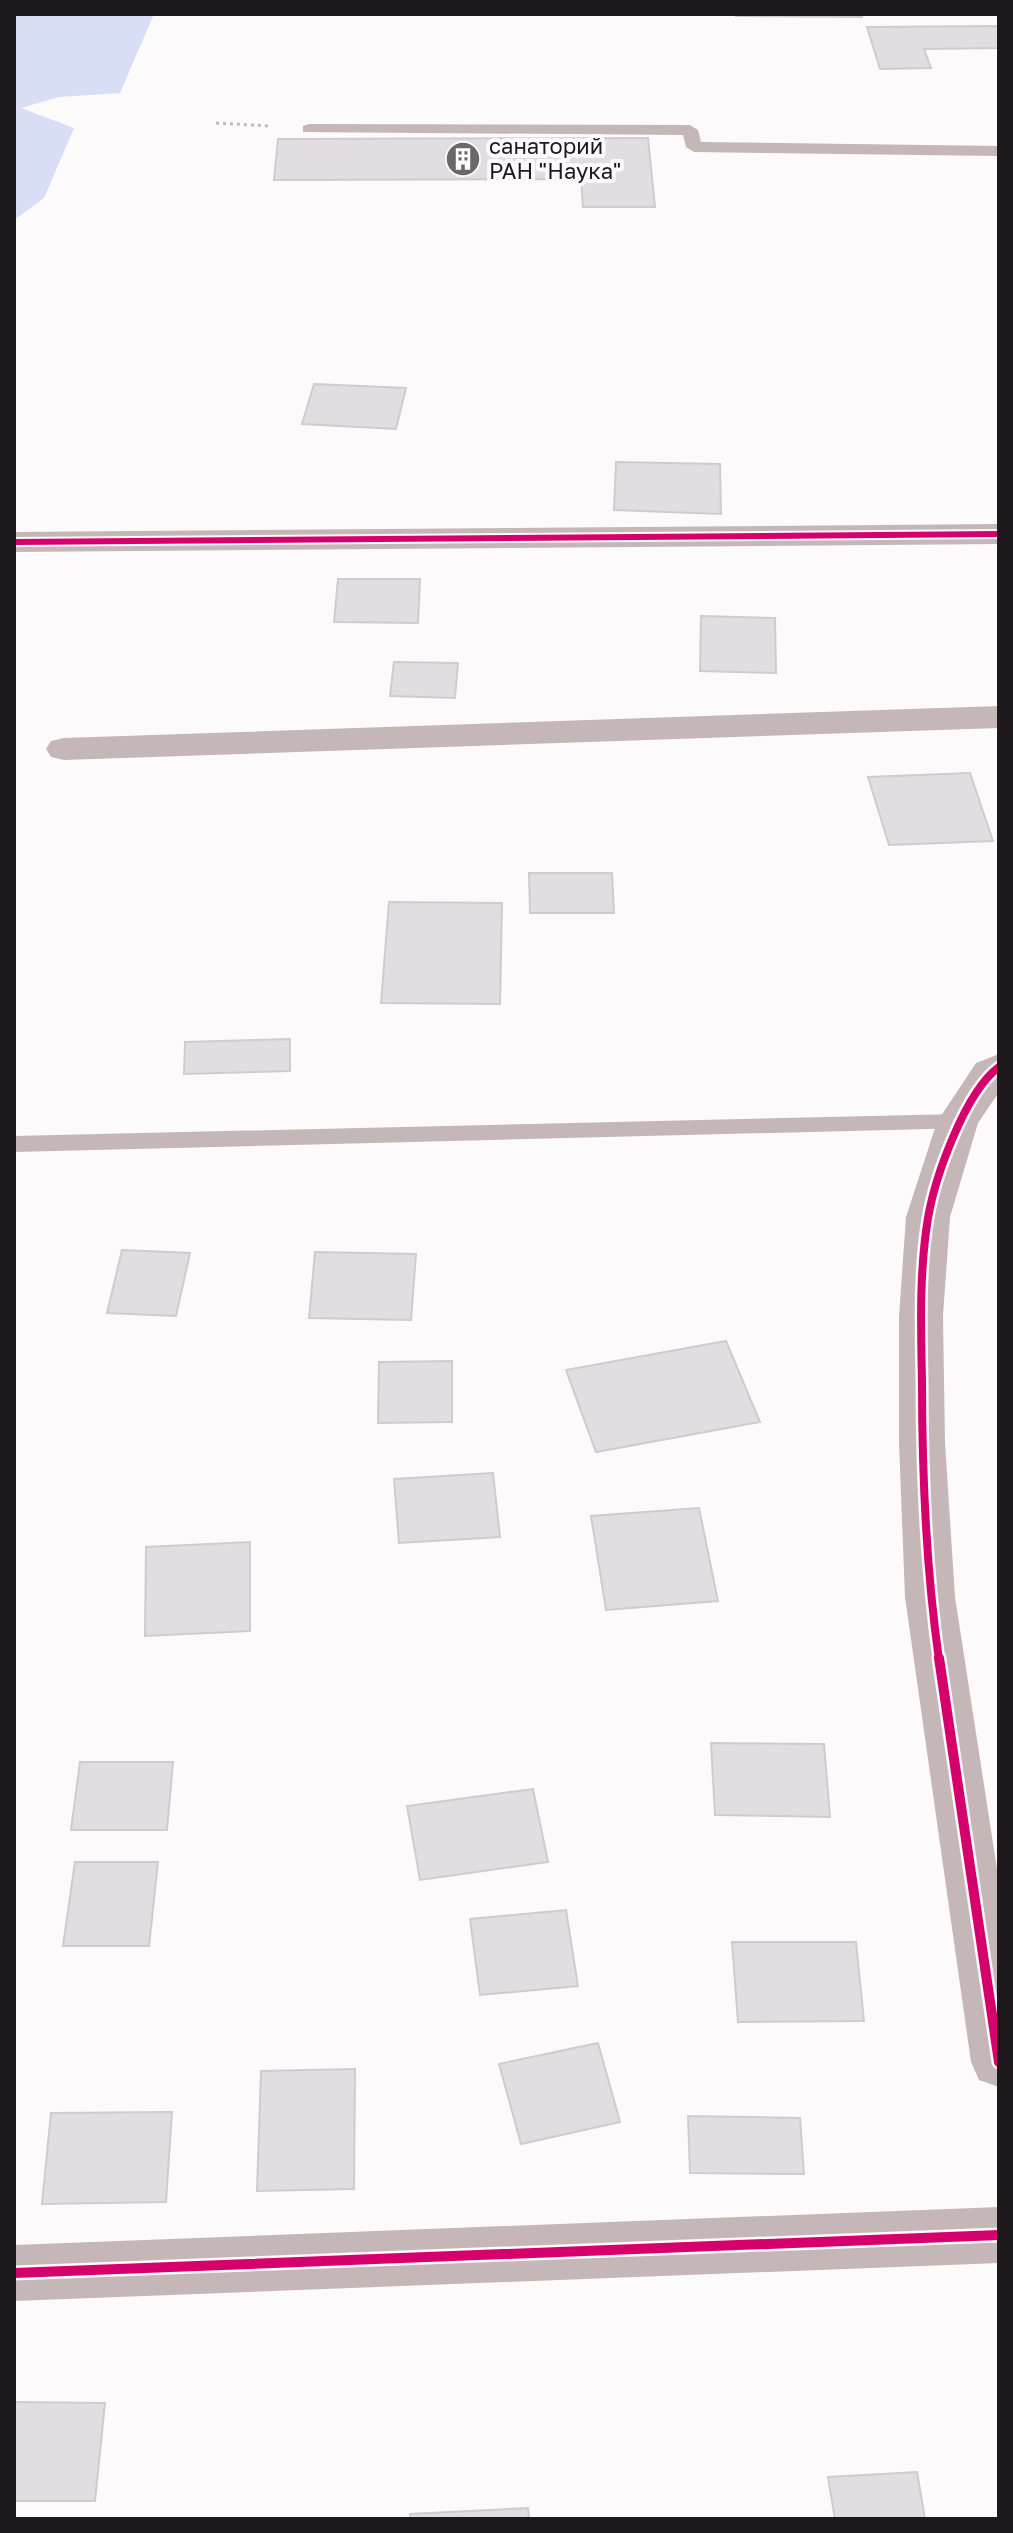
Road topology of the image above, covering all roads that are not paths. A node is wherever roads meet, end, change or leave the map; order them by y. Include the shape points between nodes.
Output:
1 (309, 129) dead end
2 (999, 151) edge
3 (999, 534) edge
4 (14, 542) edge
5 (999, 717) edge
6 (64, 749) dead end
7 (999, 1067) edge
8 (958, 1122) junction
9 (14, 1144) edge
10 (999, 2062) edge
11 (999, 2235) edge
12 (14, 2273) edge

1 - 2 lane via 690,130 694,147
3 - 4 street
5 - 6 street
7 - 8 street
8 - 9 lane
8 - 10 street via 928,1217 921,1316 922,1443 930,1597
11 - 12 street

